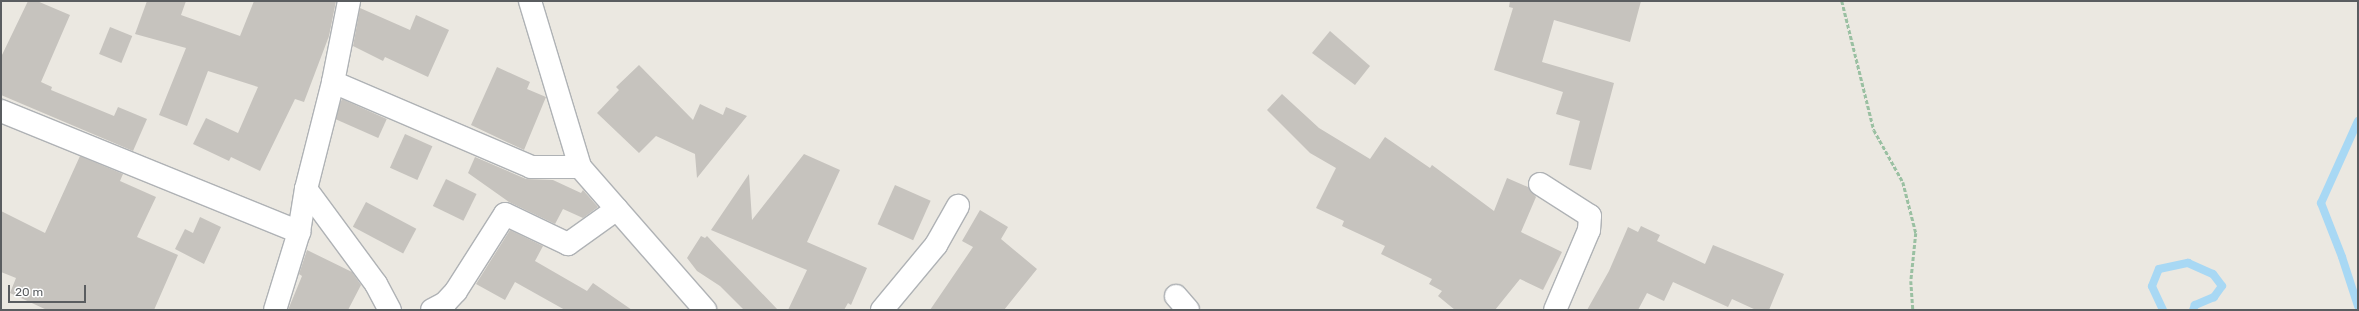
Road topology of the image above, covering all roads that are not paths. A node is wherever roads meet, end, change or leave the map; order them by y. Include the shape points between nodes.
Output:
1 (349, 1) edge
2 (530, 1) edge
3 (333, 82) junction
4 (1, 111) edge
5 (580, 167) junction
6 (1540, 184) dead end
7 (306, 189) junction
8 (958, 206) dead end
9 (617, 209) junction
10 (299, 232) junction
11 (275, 310) edge
12 (390, 310) edge
13 (432, 310) edge
14 (705, 310) edge
15 (882, 310) edge
16 (1555, 310) edge

1 - 3 street
2 - 5 street
3 - 5 street via 531,167
3 - 7 street
4 - 10 street
5 - 9 street
6 - 16 street via 1590,216 1589,230
7 - 10 street
7 - 12 street via 376,284
8 - 15 street via 936,245
9 - 13 street via 568,244 505,214 456,291 445,303
9 - 14 street
10 - 11 street

